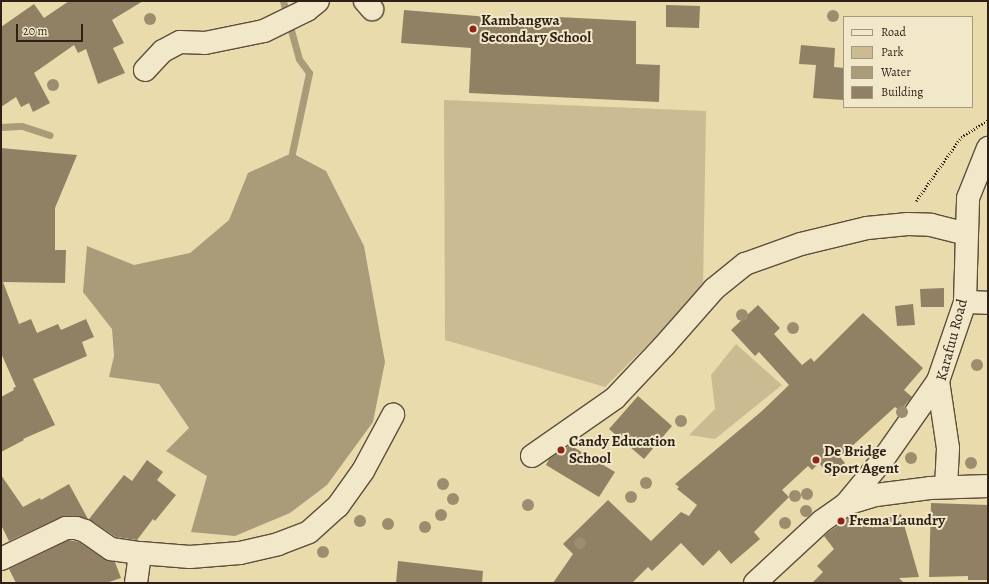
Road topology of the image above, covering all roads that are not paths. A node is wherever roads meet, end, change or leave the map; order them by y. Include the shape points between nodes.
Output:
1 (318, 1) edge
2 (145, 70) dead end
3 (988, 148) edge
4 (966, 234) junction
5 (965, 302) junction
6 (988, 303) edge
7 (938, 381) junction
8 (393, 415) dead end
9 (532, 456) dead end
10 (988, 486) edge
11 (946, 487) junction
12 (846, 504) junction
13 (140, 553) junction
14 (1, 559) edge
15 (136, 583) edge
16 (755, 583) edge

1 - 2 street via 306,10 264,31 205,43 180,42 163,51
3 - 4 street, Karafuu Road via 968,198
4 - 5 street, Karafuu Road
4 - 9 street via 930,225 908,224 867,228 801,244 745,264 714,289 615,398
5 - 6 street
5 - 7 street, Karafuu Road
7 - 11 street, Karafuu Road via 948,448
7 - 12 street via 884,458
8 - 13 street via 363,471 338,506 309,532 278,544 240,553 190,558
10 - 11 street
11 - 12 street via 876,495
12 - 16 street via 822,521
13 - 14 street via 112,549 85,531 66,528
13 - 15 street

